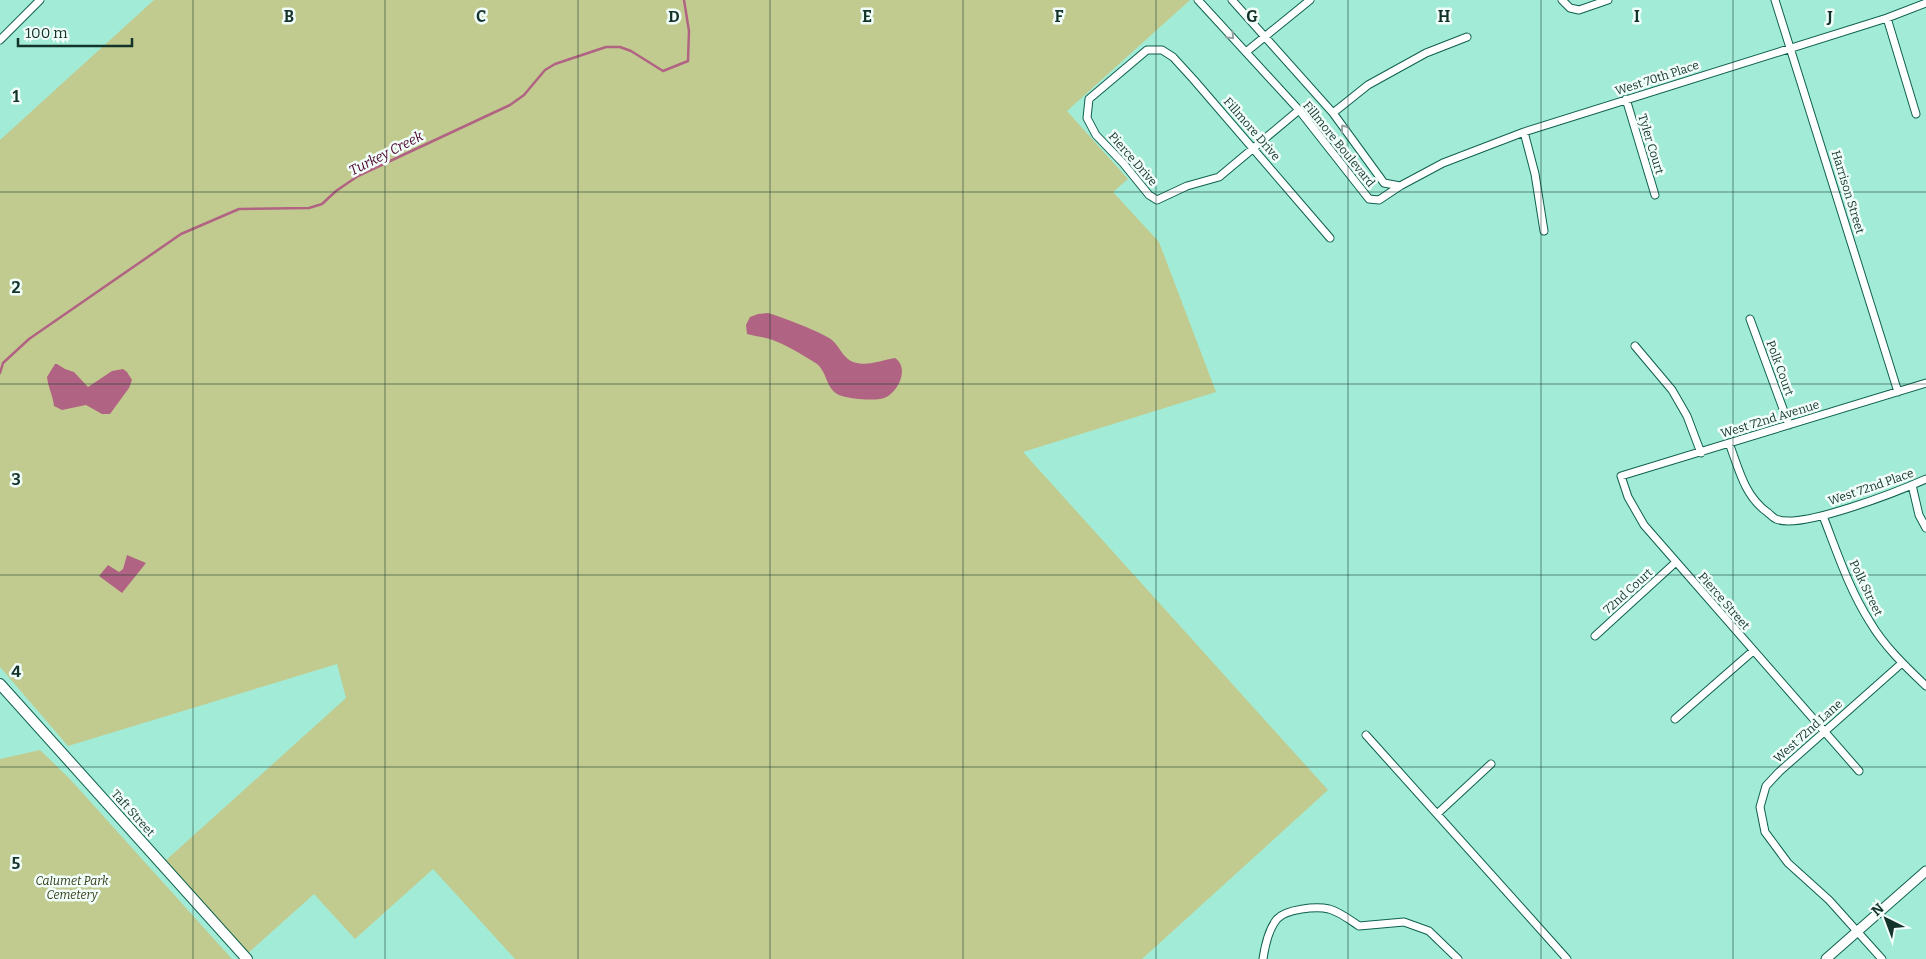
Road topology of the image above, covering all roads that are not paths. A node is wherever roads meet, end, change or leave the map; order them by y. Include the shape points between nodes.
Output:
1 (40, 0) edge
2 (1198, 0) edge
3 (1232, 0) edge
4 (1310, 0) edge
5 (1562, 0) edge
6 (1608, 0) edge
7 (1775, 0) edge
8 (1926, 3) edge
9 (1886, 18) junction
10 (1264, 36) junction
11 (1467, 37) dead end
12 (0, 40) edge
13 (1791, 48) junction
14 (1147, 50) joint
15 (1246, 52) junction
16 (1626, 99) junction
17 (1299, 110) junction
18 (1333, 113) junction
19 (1916, 114) dead end
20 (1524, 132) junction
21 (1254, 148) junction
22 (1400, 186) junction
23 (1655, 195) dead end
24 (1544, 231) dead end
25 (1330, 238) dead end
26 (1750, 319) dead end
27 (1634, 346) dead end
28 (1926, 383) edge
29 (1898, 392) junction
30 (1789, 425) junction
31 (1729, 443) junction
32 (1701, 453) junction
33 (1621, 476) joint
34 (1926, 479) edge
35 (1912, 485) junction
36 (1822, 516) junction
37 (1926, 528) edge
38 (1676, 562) junction
39 (1595, 636) dead end
40 (1753, 651) junction
41 (1902, 663) junction
42 (0, 684) edge
43 (1926, 686) edge
44 (1676, 719) dead end
45 (1825, 731) junction
46 (1366, 735) dead end
47 (1491, 764) dead end
48 (1859, 771) dead end
49 (1436, 814) junction
50 (1926, 871) edge
51 (1858, 931) junction
52 (247, 959) edge
53 (1263, 959) edge
54 (1458, 959) edge
55 (1567, 959) edge
56 (1826, 959) edge
57 (1882, 959) edge

1 - 12 street
2 -> 15 street, Fillmore Boulevard
3 - 10 street, Fillmore Boulevard
4 - 10 street
5 - 6 street via 1570,8 1578,10
7 - 13 street, Harrison Street
8 - 9 street, West 70th Place
9 - 13 street, West 70th Place
9 - 19 street
10 - 15 street
10 - 18 street, Fillmore Boulevard
11 - 18 street via 1426,53 1368,85
13 - 16 street, West 70th Place
13 - 29 street, Harrison Street
14 - 21 street, Fillmore Drive via 1162,50 1173,57
14 - 21 street, Pierce Drive via 1089,99 1087,118 1096,135 1148,195 1157,200 1219,177
15 - 17 street, Fillmore Boulevard
16 - 20 street, West 70th Place
16 - 23 street, Tyler Court
17 - 21 street, Pierce Drive
17 - 22 street, Fillmore Boulevard via 1369,199 1379,200
22 -> 18 street, Fillmore Boulevard via 1384,183
20 - 22 street, West 70th Place via 1443,163
20 - 24 street
21 - 25 street, Fillmore Drive
26 - 30 street, Polk Court
27 - 32 street via 1672,390 1687,416
28 - 29 street, West 72nd Avenue
29 - 30 street, West 72nd Avenue
30 - 31 street, West 72nd Avenue
31 - 32 street, West 72nd Avenue
31 - 36 street, West 72nd Place via 1746,490 1777,520 1799,521
32 - 33 street, West 72nd Avenue
33 - 38 street, Pierce Street via 1644,526
34 - 35 street, West 72nd Place
35 - 36 street, West 72nd Place
35 - 37 street via 1919,515
36 - 41 street, Polk Street via 1854,595 1870,624
38 - 39 street, 72nd Court
38 - 40 street, Pierce Street
40 - 44 street
40 - 45 street, Pierce Street
41 - 43 street, Polk Street
41 - 45 street, West 72nd Lane
42 - 52 main road, Taft Street
45 - 48 street, Pierce Street
45 - 51 street, West 72nd Lane via 1766,786 1760,807 1765,832 1788,863
46 - 49 street
47 - 49 street
49 - 55 street
50 - 51 street
51 - 56 street
51 - 57 street
53 - 54 street via 1266,941 1278,918 1293,910 1310,908 1329,909 1360,926 1404,922 1429,931

